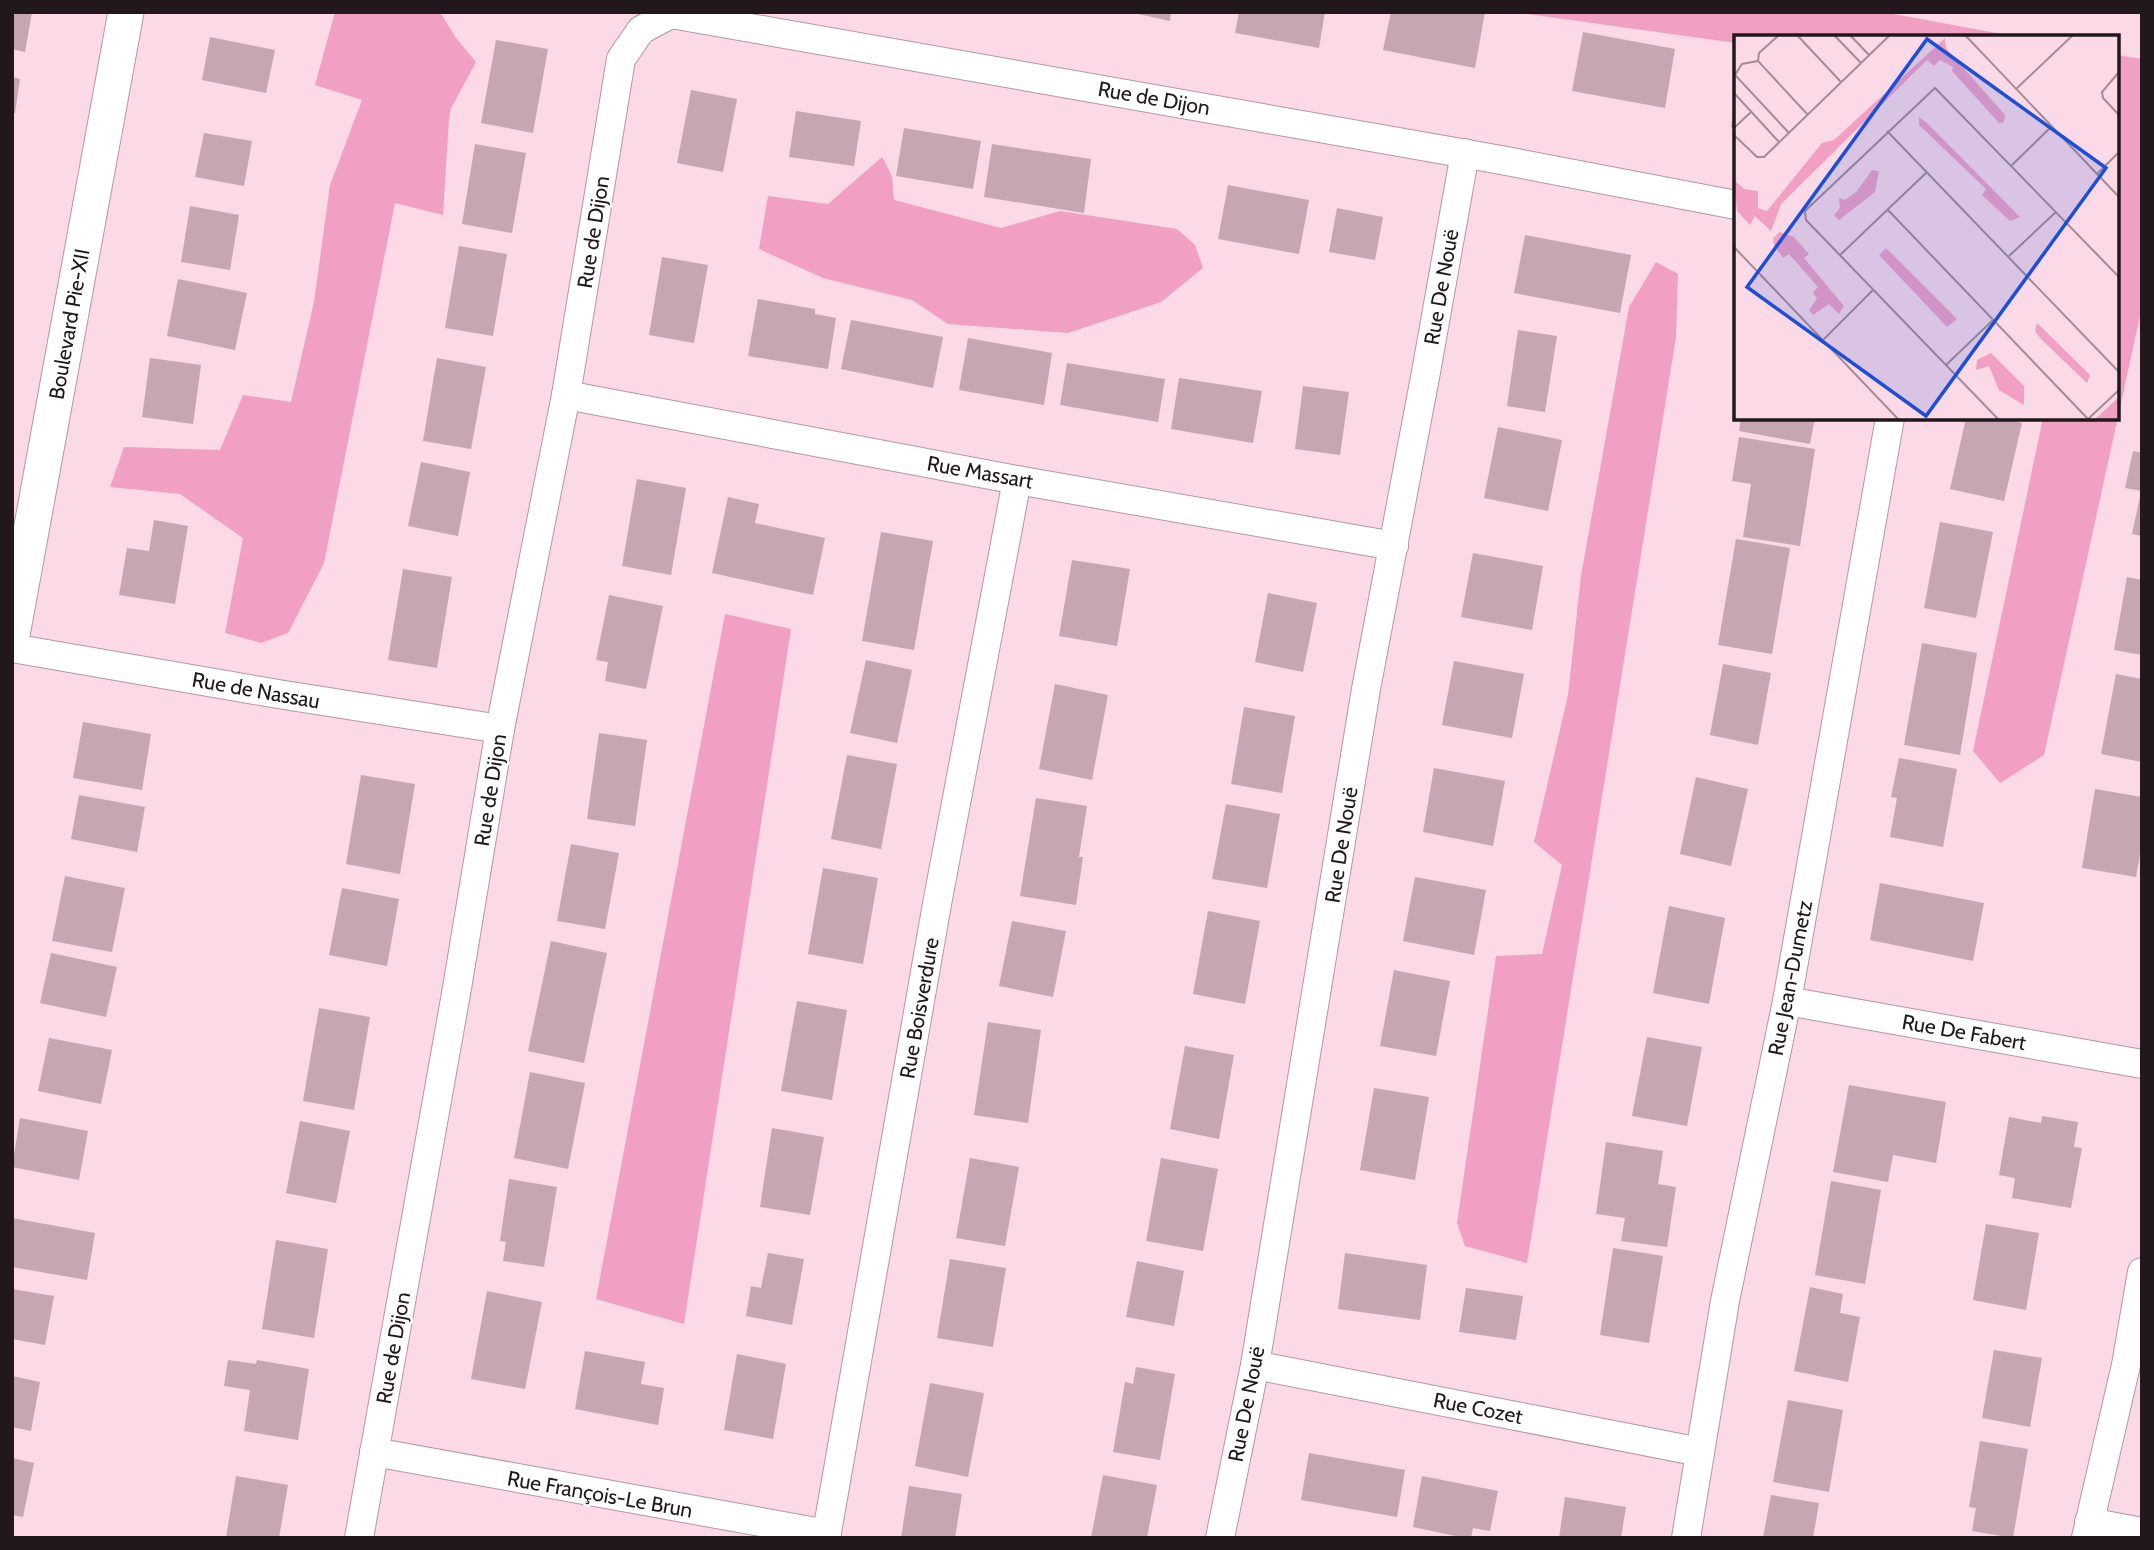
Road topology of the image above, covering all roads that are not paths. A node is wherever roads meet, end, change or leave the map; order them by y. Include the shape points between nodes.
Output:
1 (126, 12) edge
2 (1465, 153) junction
3 (1734, 205) edge
4 (566, 396) junction
5 (1890, 420) edge
6 (1017, 480) junction
7 (1394, 546) junction
8 (12, 635) edge
9 (12, 648) edge
10 (500, 729) junction
11 (1787, 1001) junction
12 (2142, 1064) edge
13 (2142, 1272) edge
14 (1255, 1365) junction
15 (374, 1452) junction
16 (1700, 1452) junction
17 (2087, 1530) edge
18 (2142, 1532) edge
19 (826, 1536) edge
20 (359, 1538) edge
21 (1220, 1538) edge
22 (1686, 1538) edge

1 - 8 street, Boulevard Pie-XII
2 - 3 street, Rue de Dijon
2 - 4 street, Rue de Dijon via 671,14 641,30 621,59
2 - 7 street, Rue De Nouë
4 - 6 street, Rue Massart
4 - 10 street, Rue de Dijon
5 - 11 street, Rue Jean-Dumetz
6 - 7 street, Rue Massart
6 - 19 street, Rue Boisverdure
7 - 14 street, Rue De Nouë via 1366,689
9 - 10 street, Rue de Nassau
10 - 15 street, Rue de Dijon
11 - 12 street, Rue De Fabert
11 - 16 street, Rue Jean-Dumetz via 1725,1301
13 - 17 street via 2126,1365
14 - 16 street, Rue Cozet
14 - 21 street, Rue De Nouë
15 - 19 street, Rue François-Le Brun
15 - 20 street, Rue de Dijon
16 - 22 street, Rue Jean-Dumetz
17 - 18 street

